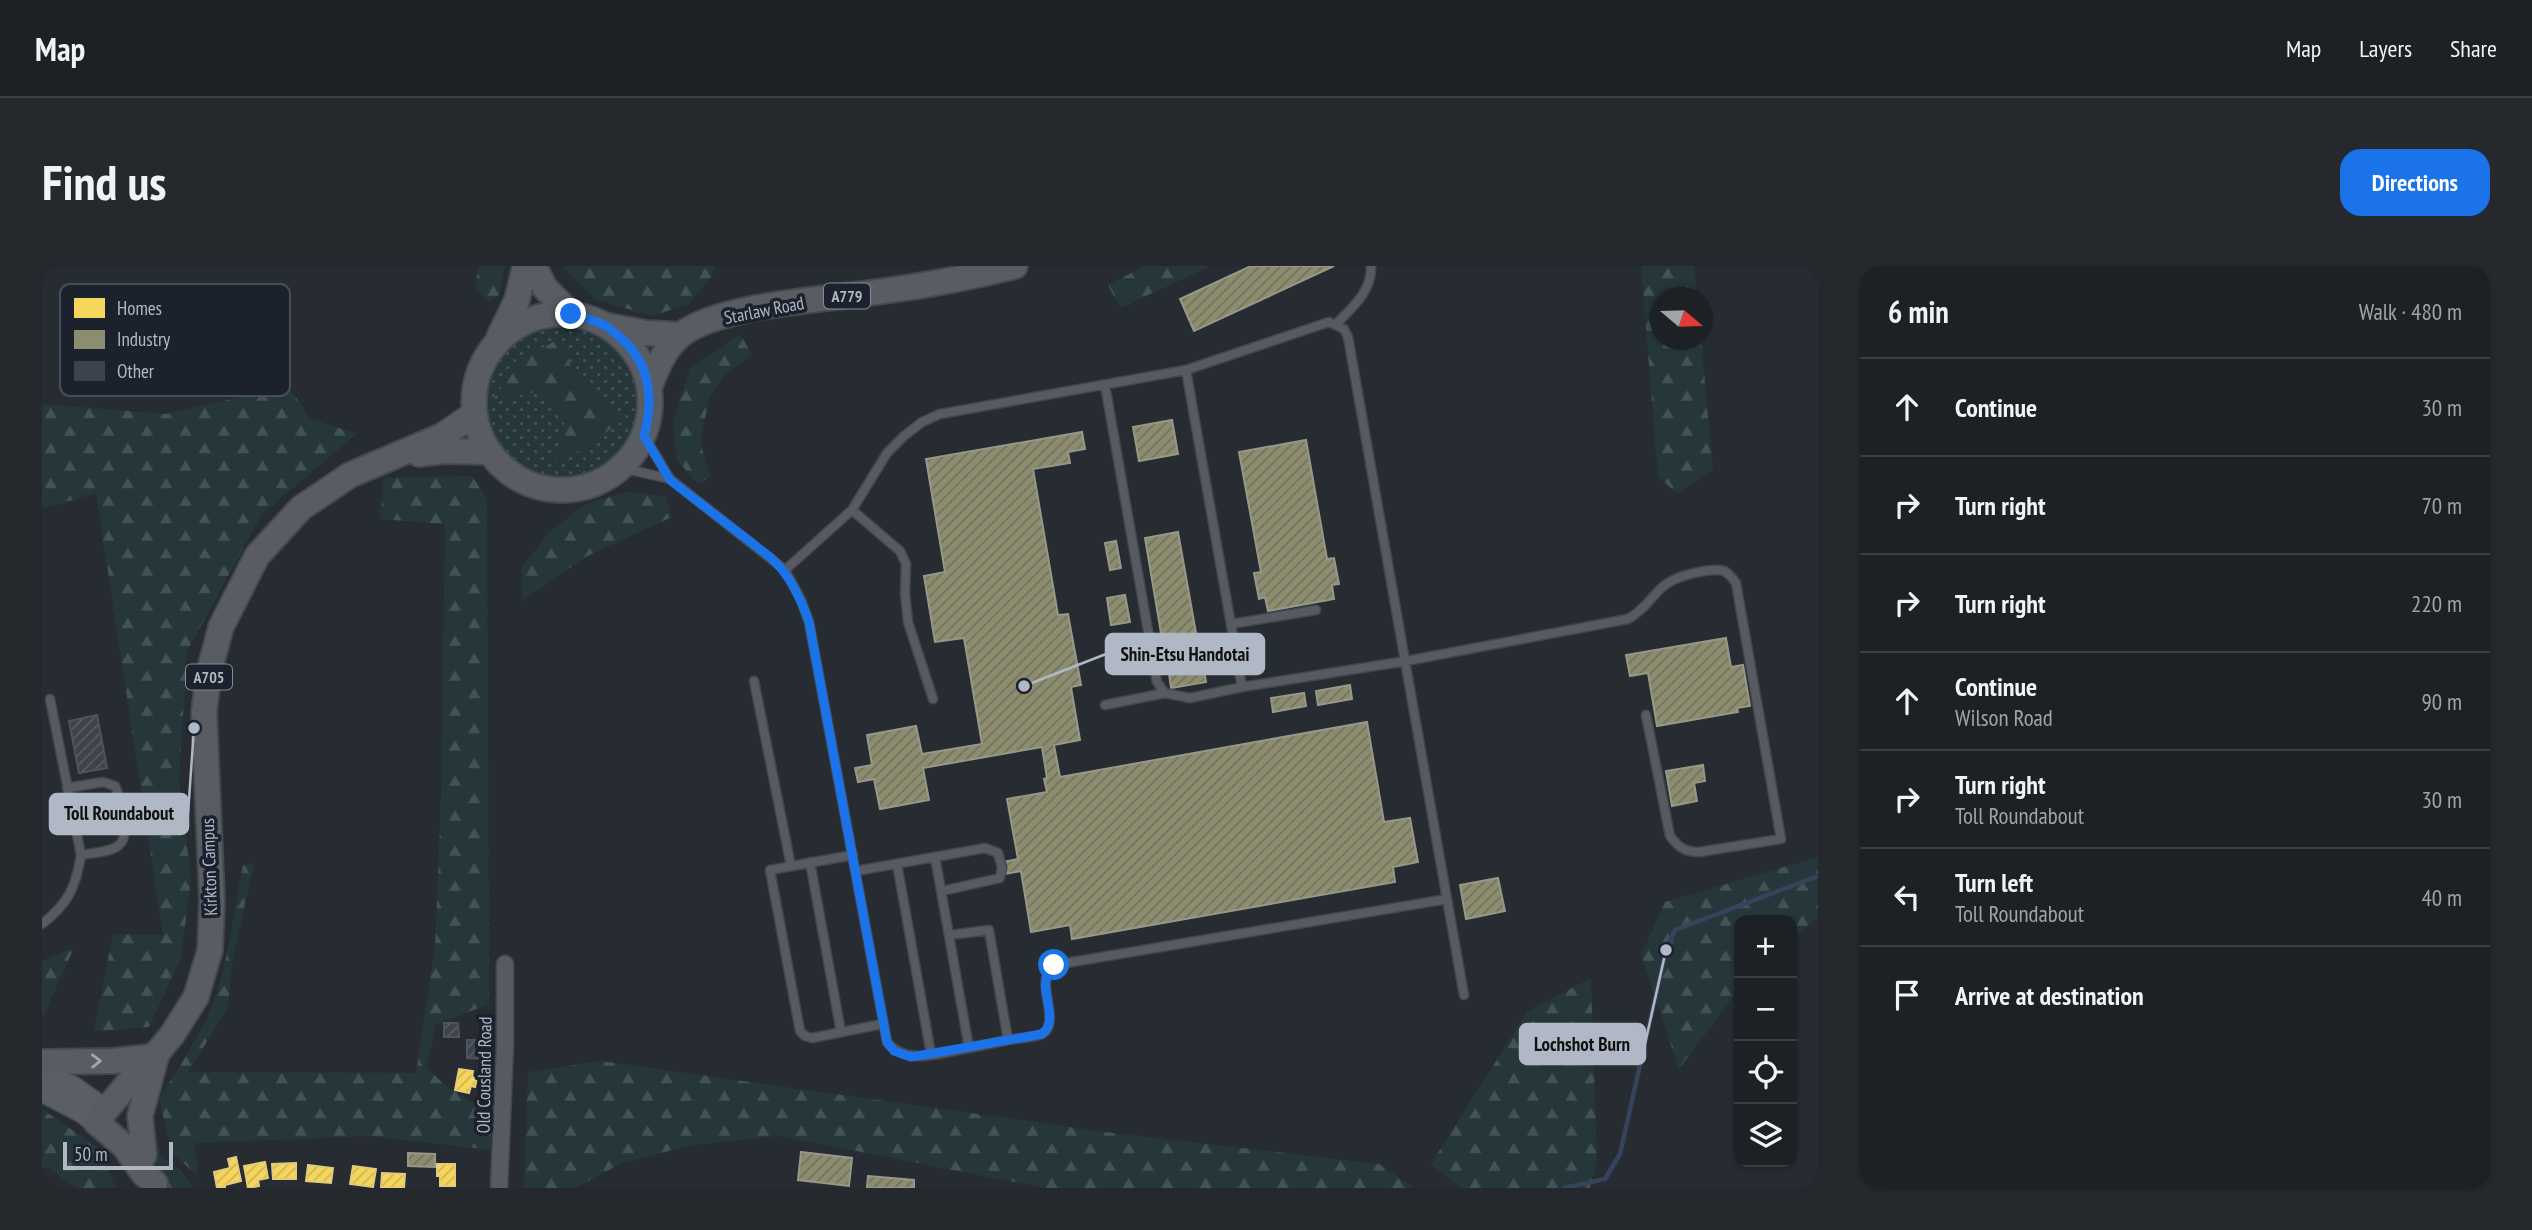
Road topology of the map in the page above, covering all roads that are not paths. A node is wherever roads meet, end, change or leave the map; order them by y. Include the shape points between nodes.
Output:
1 (525, 266) edge
2 (534, 266) edge
3 (1015, 266) edge
4 (1371, 266) edge
5 (980, 270) edge
6 (571, 314) junction
7 (1337, 323) junction
8 (605, 325) junction
9 (681, 335) junction
10 (498, 338) junction
11 (1186, 370) junction
12 (1105, 385) junction
13 (649, 388) junction
14 (474, 415) junction
15 (644, 436) junction
16 (488, 452) junction
17 (395, 457) junction
18 (622, 468) junction
19 (670, 480) junction
20 (852, 510) junction
21 (785, 570) junction
22 (1316, 610) dead end
23 (1231, 624) junction
24 (1406, 661) junction
25 (754, 681) dead end
26 (1242, 687) junction
27 (1166, 693) junction
28 (50, 699) dead end
29 (933, 699) dead end
30 (1105, 705) dead end
31 (1646, 715) dead end
32 (67, 788) junction
33 (81, 855) junction
34 (853, 855) junction
35 (935, 857) junction
36 (810, 862) junction
37 (897, 864) junction
38 (791, 866) junction
39 (856, 871) junction
40 (942, 891) junction
41 (1447, 899) junction
42 (42, 924) edge
43 (950, 935) junction
44 (505, 964) dead end
45 (1464, 995) dead end
46 (882, 1024) junction
47 (841, 1032) junction
48 (1008, 1041) junction
49 (970, 1048) junction
50 (931, 1054) junction
51 (155, 1057) junction
52 (42, 1062) edge
53 (42, 1074) edge
54 (42, 1091) edge
55 (104, 1119) junction
56 (144, 1154) junction
57 (156, 1186) edge
58 (499, 1188) edge

1 - 10 main road via 517,300
2 - 6 main road via 545,288
3 - 5 main road, Starlaw Road / A779
4 - 7 lane via 1368,286
5 - 9 main road, Starlaw Road / A779 via 885,291 729,315
6 - 8 main road
6 - 10 main road via 537,317
7 - 11 lane via 1322,323
7 - 24 lane via 1348,337
8 - 9 main road, A779
8 - 13 main road via 631,347
9 - 13 main road, A779 via 660,359
10 - 14 main road via 483,362 475,388
11 - 12 lane
11 - 23 lane
12 - 20 lane via 940,414 922,422 887,453
12 - 27 lane via 1157,681
13 - 15 main road via 650,414
14 - 16 main road
14 - 17 main road, A705 via 442,436
15 - 18 main road
15 - 19 lane
16 - 17 main road, A705
16 - 18 main road via 503,470 540,489 592,486
17 - 51 main road, Kirkton Campus / A705 via 350,475 301,508 257,556 221,627 204,712 210,950 196,997
18 - 19 lane
19 - 21 lane
20 - 21 lane
20 - 29 lane via 900,551 906,564 908,622
21 - 34 lane via 809,622
22 - 23 lane
23 - 26 lane
24 - 26 lane
24 - 31 lane via 1628,619 1642,611 1665,584 1681,576 1721,570 1736,583 1781,839 1699,852 1677,845 1670,836
24 - 41 lane
25 - 38 lane
26 - 27 lane via 1189,698
27 - 30 lane
28 - 32 lane
32 - 33 lane
32 - 33 lane via 103,782 115,786 119,793 125,840 112,850
33 - 42 lane via 78,879 67,900
34 - 36 lane
34 - 39 lane
35 - 37 lane
35 - 40 lane
35 - 40 lane via 985,848 998,853 1001,861 1000,878
36 - 38 lane
36 - 47 lane
37 - 39 lane
37 - 50 lane
38 - 47 lane via 770,870 800,1031 812,1038
39 - 46 lane
40 - 43 lane
41 - 45 lane
41 - 48 lane via 1054,965 1046,975 1048,1029
43 - 48 lane via 989,930
43 - 49 lane
44 - 58 street, Old Cousland Road
46 - 47 lane
46 - 50 lane via 894,1051 911,1057
48 - 49 lane
49 - 50 lane
52 -> 51 main road
51 - 55 main road, Kirkton Campus / A705
51 - 56 main road, A705 via 140,1116
53 - 55 main road via 74,1087
54 - 55 main road
55 - 56 main road, A705 via 136,1142
55 - 57 main road, A705
56 - 57 main road, A705

